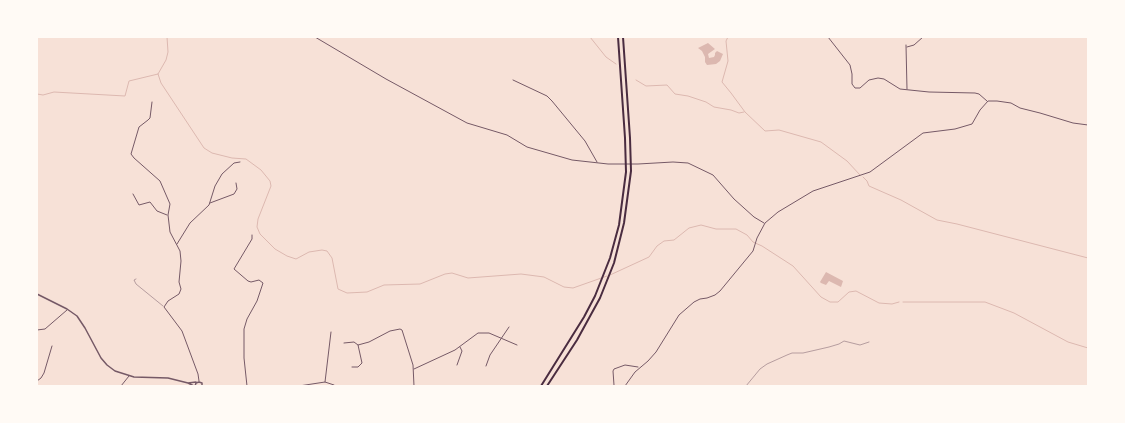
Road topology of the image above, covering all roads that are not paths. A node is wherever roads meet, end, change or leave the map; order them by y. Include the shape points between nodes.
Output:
1 (315, 37) edge
2 (618, 37) edge
3 (624, 37) edge
4 (828, 37) edge
5 (923, 37) edge
6 (513, 80) dead end
7 (907, 90) junction
8 (988, 101) junction
9 (152, 102) dead end
10 (1088, 125) edge
11 (240, 162) dead end
12 (597, 162) junction
13 (236, 183) dead end
14 (133, 194) dead end
15 (210, 203) junction
16 (168, 215) junction
17 (765, 223) junction
18 (252, 235) dead end
19 (177, 245) junction
20 (136, 279) dead end
21 (37, 294) edge
22 (164, 307) junction
23 (67, 309) junction
24 (509, 327) dead end
25 (37, 330) edge
26 (331, 332) dead end
27 (502, 339) junction
28 (869, 342) dead end
29 (344, 343) dead end
30 (358, 345) junction
31 (517, 345) dead end
32 (52, 346) dead end
33 (460, 346) junction
34 (458, 365) dead end
35 (486, 366) dead end
36 (352, 367) dead end
37 (639, 368) junction
38 (413, 369) junction
39 (129, 376) junction
40 (37, 381) edge
41 (198, 382) junction
42 (325, 382) junction
43 (188, 383) junction
44 (334, 385) dead end
45 (614, 385) dead end
46 (121, 386) edge
47 (195, 386) edge
48 (203, 386) edge
49 (247, 386) edge
50 (299, 386) edge
51 (414, 386) edge
52 (541, 386) edge
53 (547, 386) edge
54 (625, 386) edge
55 (746, 386) edge

1 - 12 street via 467,123 507,135 527,147 556,156
2 - 52 highway via 626,172 619,225 600,284 584,317
3 - 53 highway via 631,171 624,223 607,282 589,320
4 - 7 street via 850,65 852,84 855,88 878,78
5 - 7 street via 914,46 906,46
6 - 12 street via 548,96 585,141
7 - 8 street via 976,93
8 - 10 street via 1004,101
8 - 17 street via 972,124 924,133 870,172 818,188 778,212
9 - 16 street via 150,118 139,127 131,154 163,185 170,204
11 - 15 street via 234,163 222,174
12 - 17 street via 688,163 713,175 734,199
13 - 15 street via 237,189 234,194
14 - 16 street via 140,205 150,202 157,211
15 - 19 street via 190,223
16 - 19 street via 170,232
17 - 37 street via 753,251 720,291 694,302 679,315 656,352
18 - 49 street via 234,269 248,281 259,280 263,283 244,329
19 - 22 street via 181,261 180,292
20 - 22 lane via 136,284
21 - 23 street
22 - 41 street via 182,331 198,374
23 - 25 street via 45,329
23 - 39 street via 81,321 104,362 114,371
24 - 27 street
26 - 42 street
27 - 31 street
27 - 33 street via 486,332 478,333
27 - 35 street
28 - 55 lane via 860,345 844,341 803,353 792,353 760,369
29 - 30 street via 354,342
30 - 36 street via 362,363 358,367
30 - 38 street via 390,331 402,330
32 - 40 street via 44,373
33 - 34 street via 462,351
33 - 38 street
37 - 45 street via 625,365 614,369
37 - 54 street
38 - 51 street
39 - 43 street via 161,377
39 - 46 street
41 - 43 street
41 - 47 street
41 - 48 street
42 - 44 street
42 - 50 street
43 - 47 street

